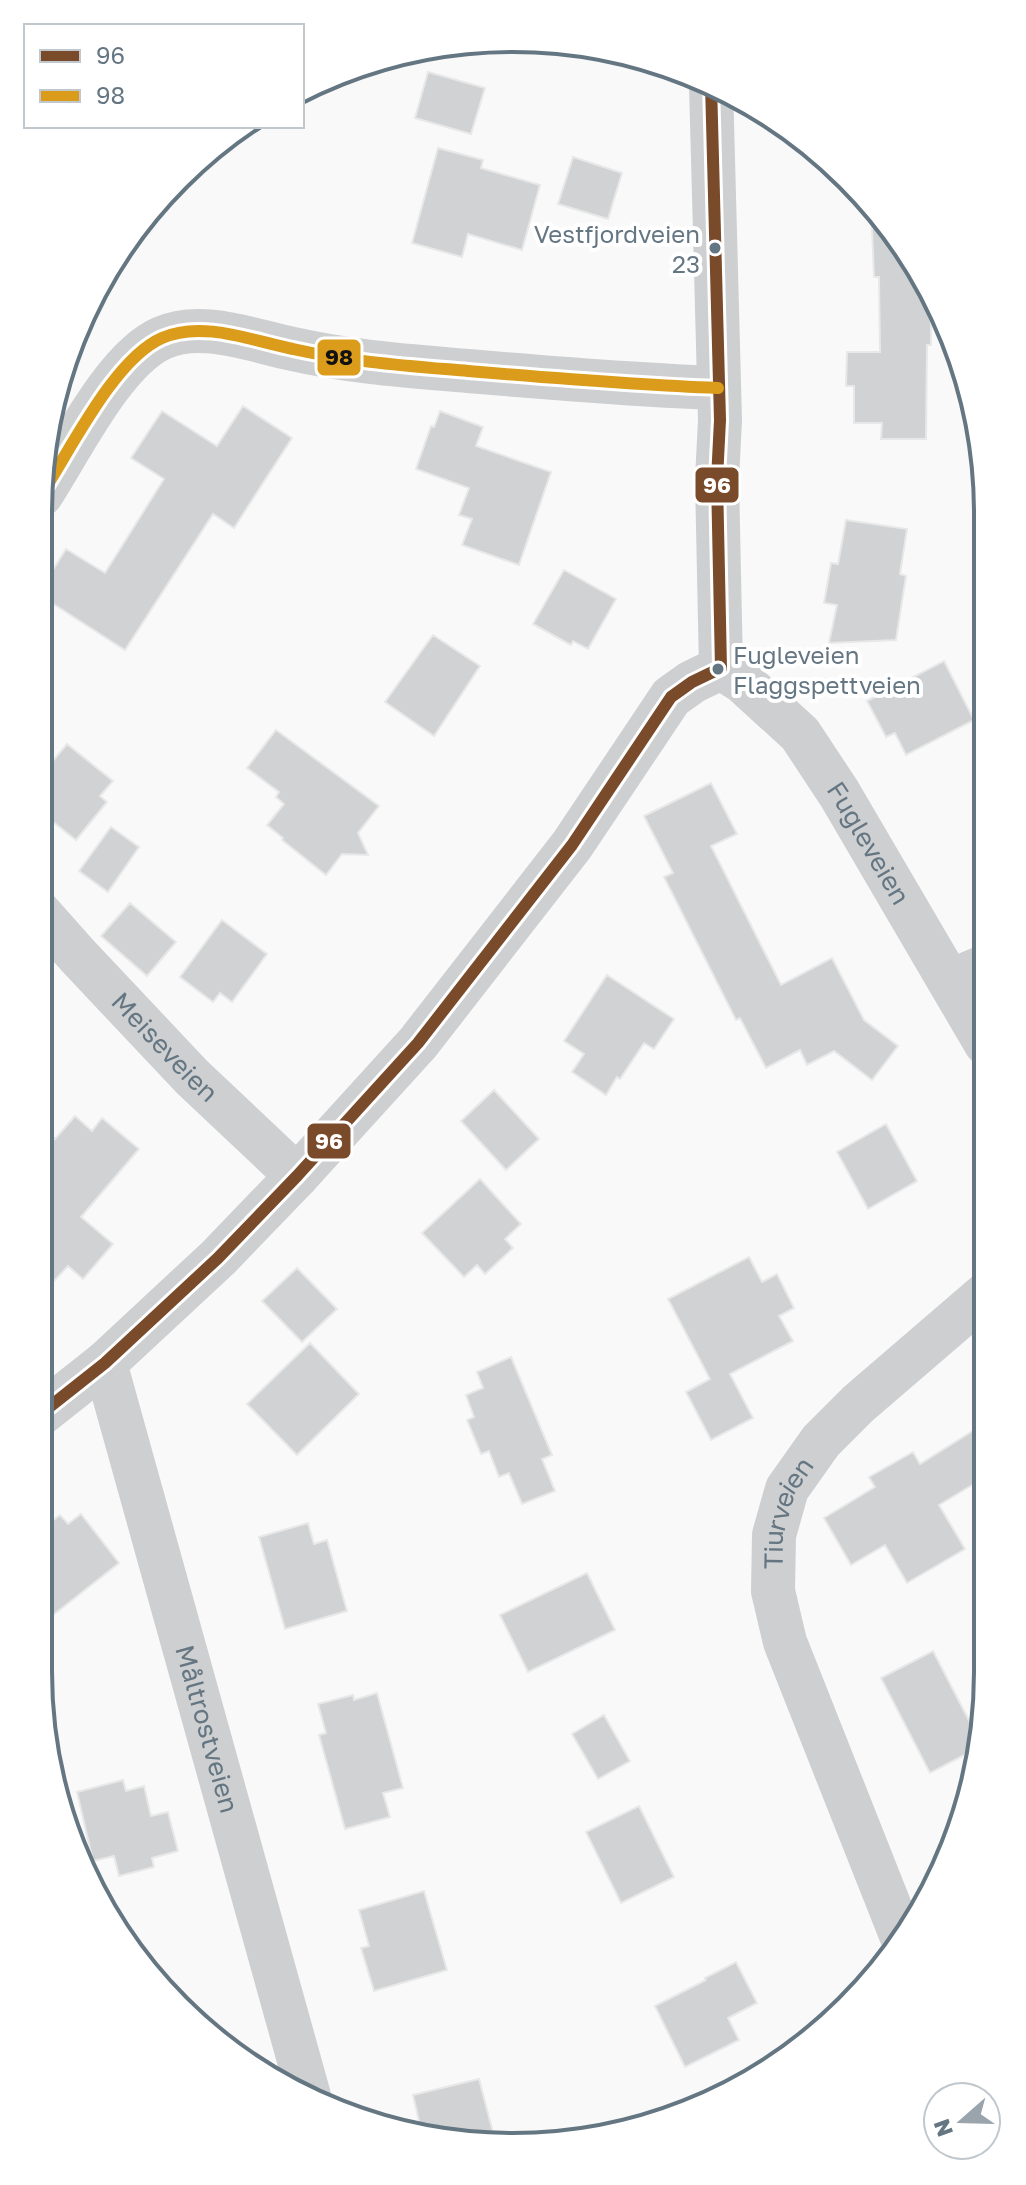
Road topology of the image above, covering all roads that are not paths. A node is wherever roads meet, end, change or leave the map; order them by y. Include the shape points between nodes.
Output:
1 (711, 97) edge
2 (718, 388) junction
3 (54, 474) edge
4 (721, 668) junction
5 (52, 927) edge
6 (968, 973) edge
7 (974, 997) edge
8 (297, 1176) junction
9 (974, 1304) edge
10 (105, 1363) junction
11 (52, 1405) edge
12 (897, 1926) edge
13 (305, 2083) edge

1 - 2 street
2 - 3 street via 421,367 317,355 190,331 163,337 139,351 108,388
2 - 4 street
4 - 6 street, Fugleveien via 800,734
4 - 8 street via 671,697 572,845 418,1043
5 - 8 street, Meiseveien via 192,1077
6 - 7 street, Fugleveien
8 - 10 street
9 - 12 street, Tiurveien via 821,1441 787,1489 774,1535 773,1591 785,1642
10 - 11 street
10 - 13 street, Måltrostveien

